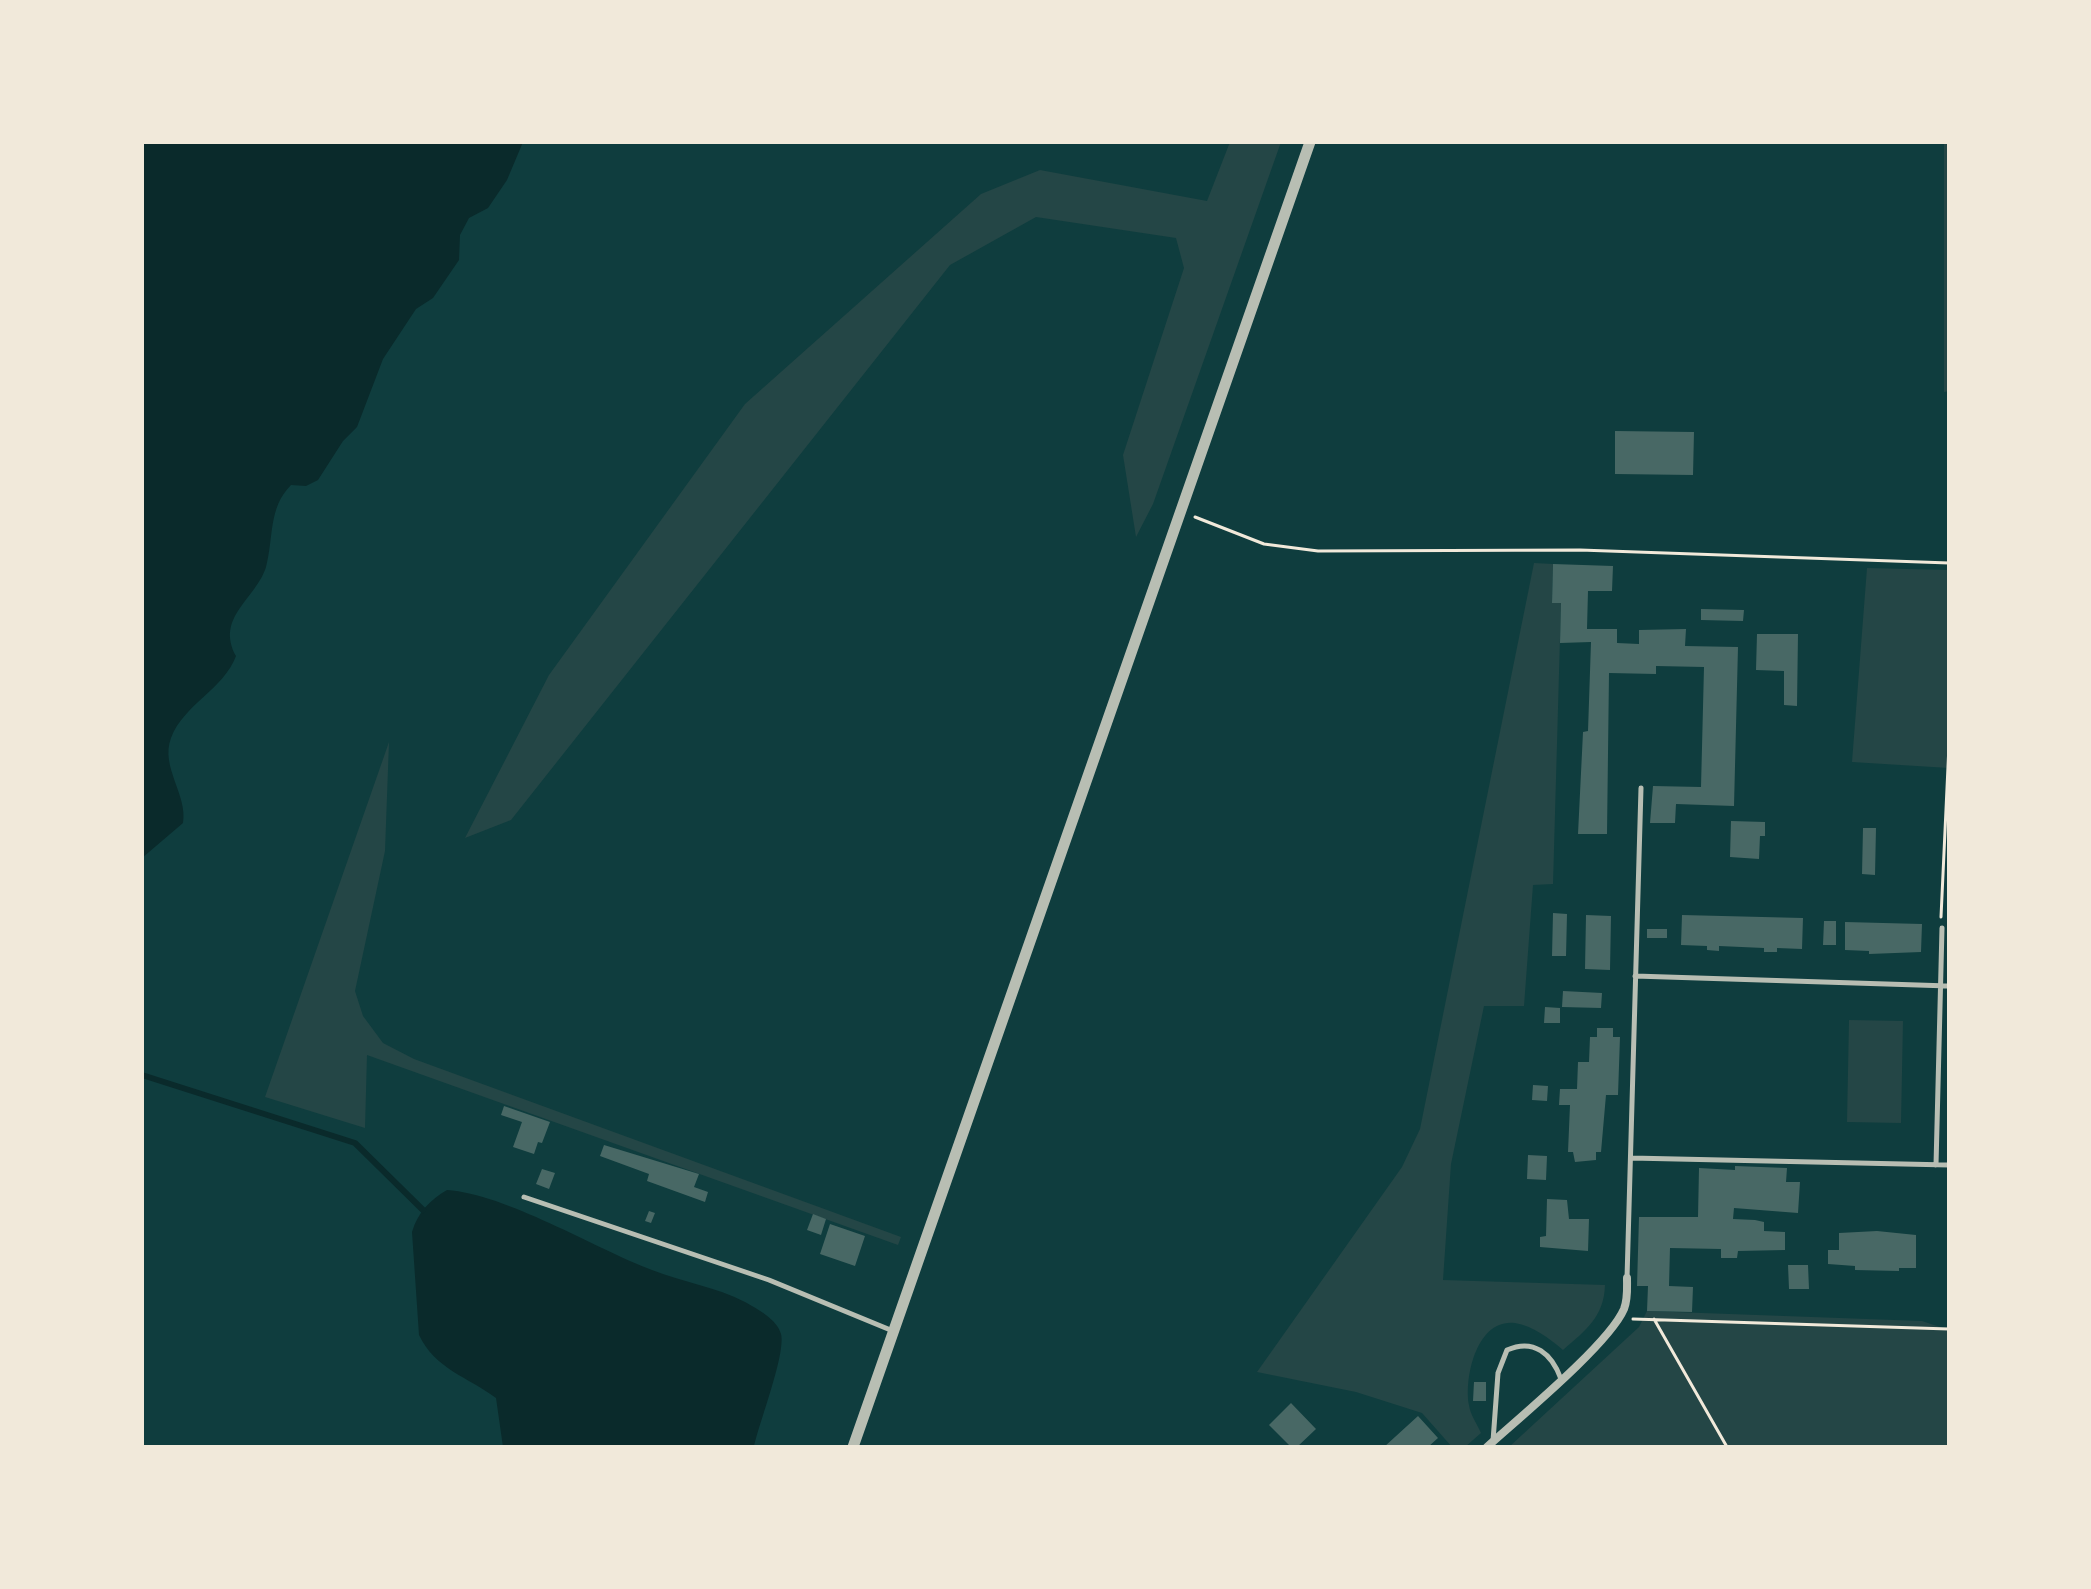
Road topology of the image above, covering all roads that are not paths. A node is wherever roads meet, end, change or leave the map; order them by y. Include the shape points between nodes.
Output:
1 (1310, 142) edge
2 (1641, 788) dead end
3 (1942, 928) road end
4 (1635, 976) junction
5 (1945, 986) edge
6 (1631, 1158) junction
7 (1936, 1165) junction
8 (1949, 1165) edge
9 (524, 1197) dead end
10 (1627, 1278) joint
11 (894, 1332) junction
12 (1561, 1379) junction
13 (1490, 1444) edge
14 (853, 1447) edge

1 - 11 street
2 - 4 lane
3 - 5 lane
4 - 5 lane
4 - 6 lane
5 - 7 lane
6 - 7 lane
6 - 10 lane
7 - 8 lane
9 - 11 lane via 769,1280
10 - 12 street via 1619,1318
11 - 14 street
12 - 13 street
12 - 13 lane via 1556,1365 1537,1347 1525,1344 1507,1350 1498,1373

